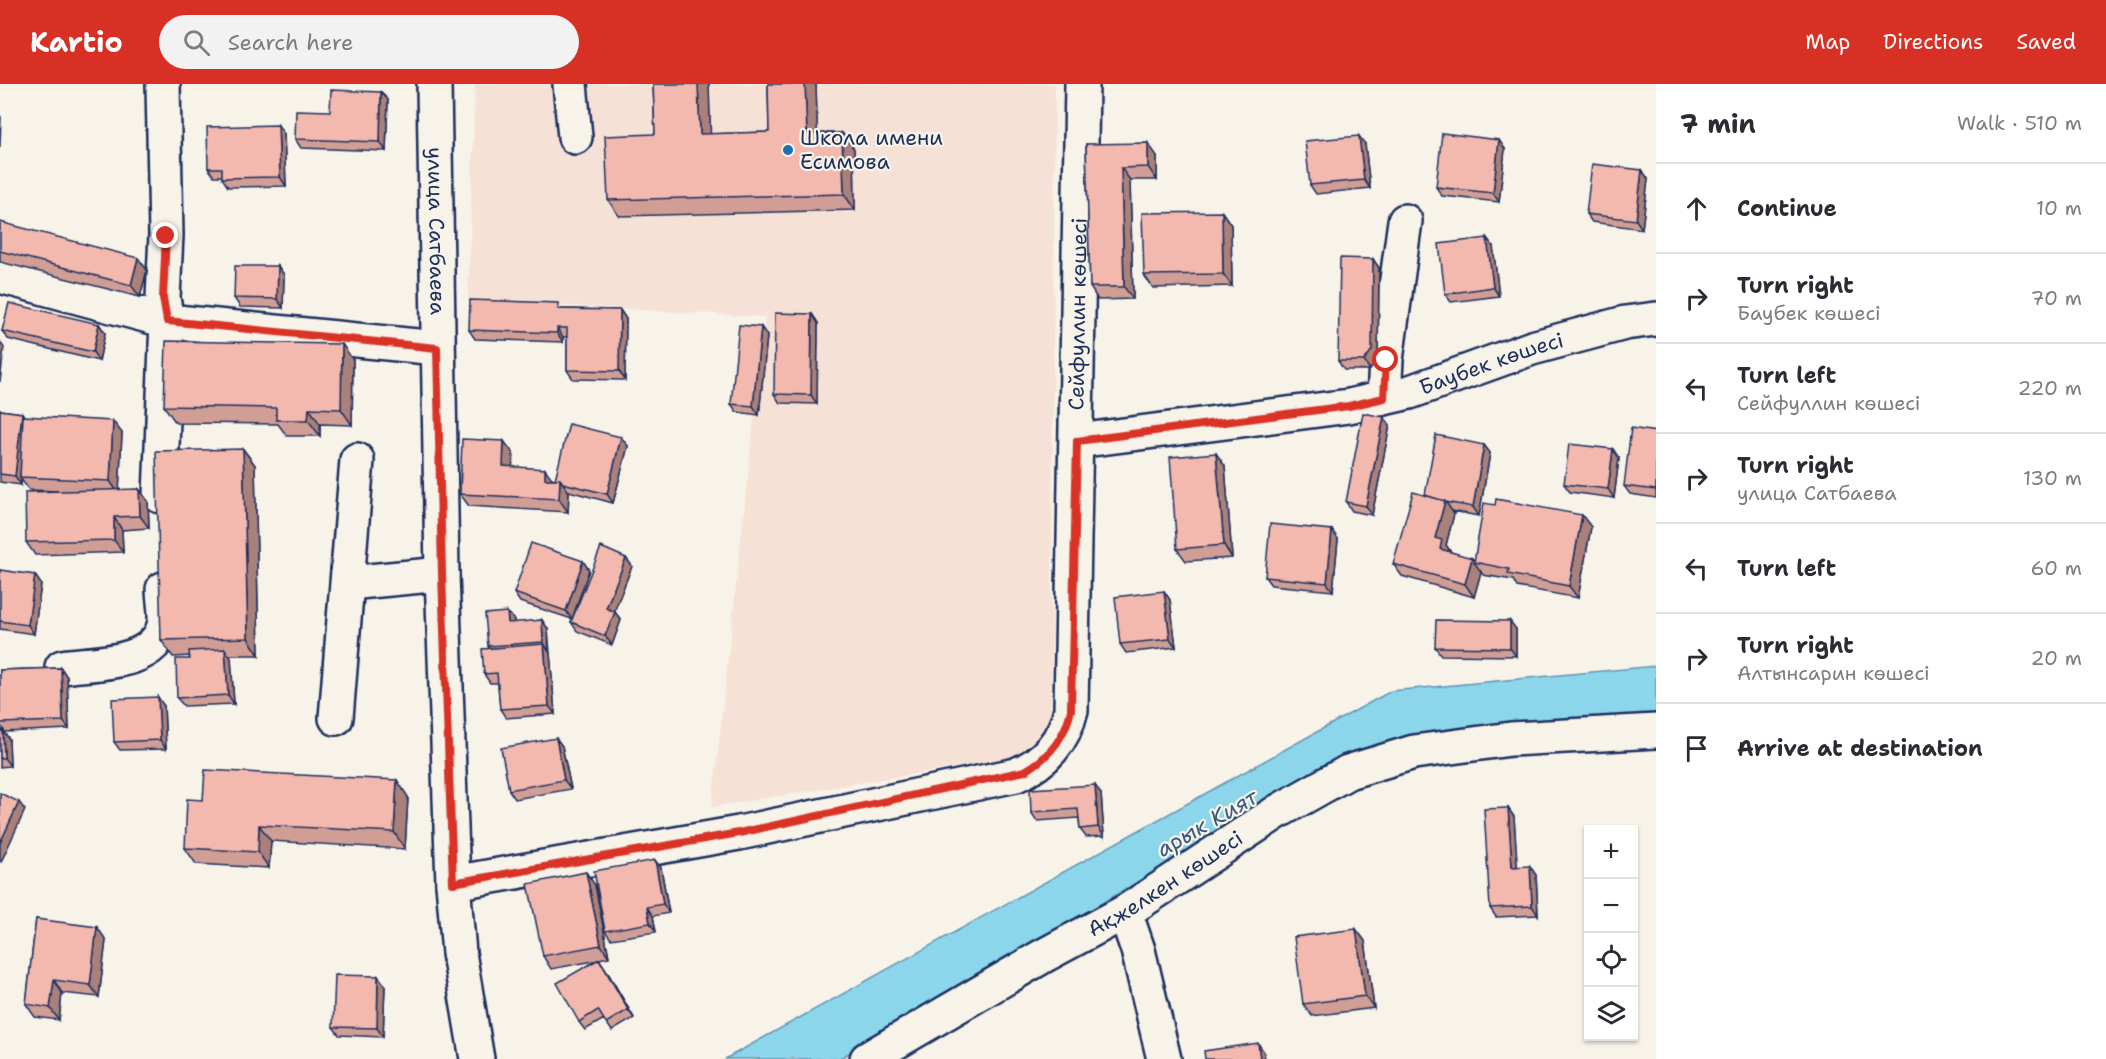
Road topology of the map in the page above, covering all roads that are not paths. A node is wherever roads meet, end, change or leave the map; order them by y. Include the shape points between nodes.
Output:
1 (163, 84) edge
2 (434, 84) edge
3 (570, 84) edge
4 (1082, 84) edge
5 (574, 137) dead end
6 (1405, 221) dead end
7 (0, 276) edge
8 (1656, 319) edge
9 (167, 321) junction
10 (437, 348) junction
11 (1384, 398) junction
12 (1077, 441) junction
13 (357, 460) dead end
14 (159, 525) edge
15 (161, 558) edge
16 (442, 574) junction
17 (348, 583) junction
18 (62, 667) edge
19 (336, 718) dead end
20 (1656, 731) edge
21 (453, 883) junction
22 (1125, 912) junction
23 (477, 1059) edge
24 (867, 1059) edge
25 (1164, 1059) edge

1 - 9 street via 163,298
2 - 10 street, улица Сатбаева
3 - 5 street
4 - 12 street, Сейфуллин көшесі
6 - 11 street
7 - 9 street
8 - 11 street, Баубек көшесі via 1625,323 1532,348
9 - 10 street
9 - 14 street
10 - 16 street, улица Сатбаева
11 - 12 street, Баубек көшесі via 1349,406
12 - 21 street, Сейфуллин көшесі via 1071,710 1063,736 1035,765 1016,775 739,833
13 - 17 street
15 - 18 street via 164,624 158,642 147,651 126,658
16 - 17 street
16 - 21 street, улица Сатбаева
17 - 19 street
20 - 22 street, Ақжелкен көшесі via 1511,739 1425,750 1348,772 1277,812
21 - 23 street, улица Сатбаева via 459,953
22 - 24 street, Ақжелкен көшесі
22 - 25 street

